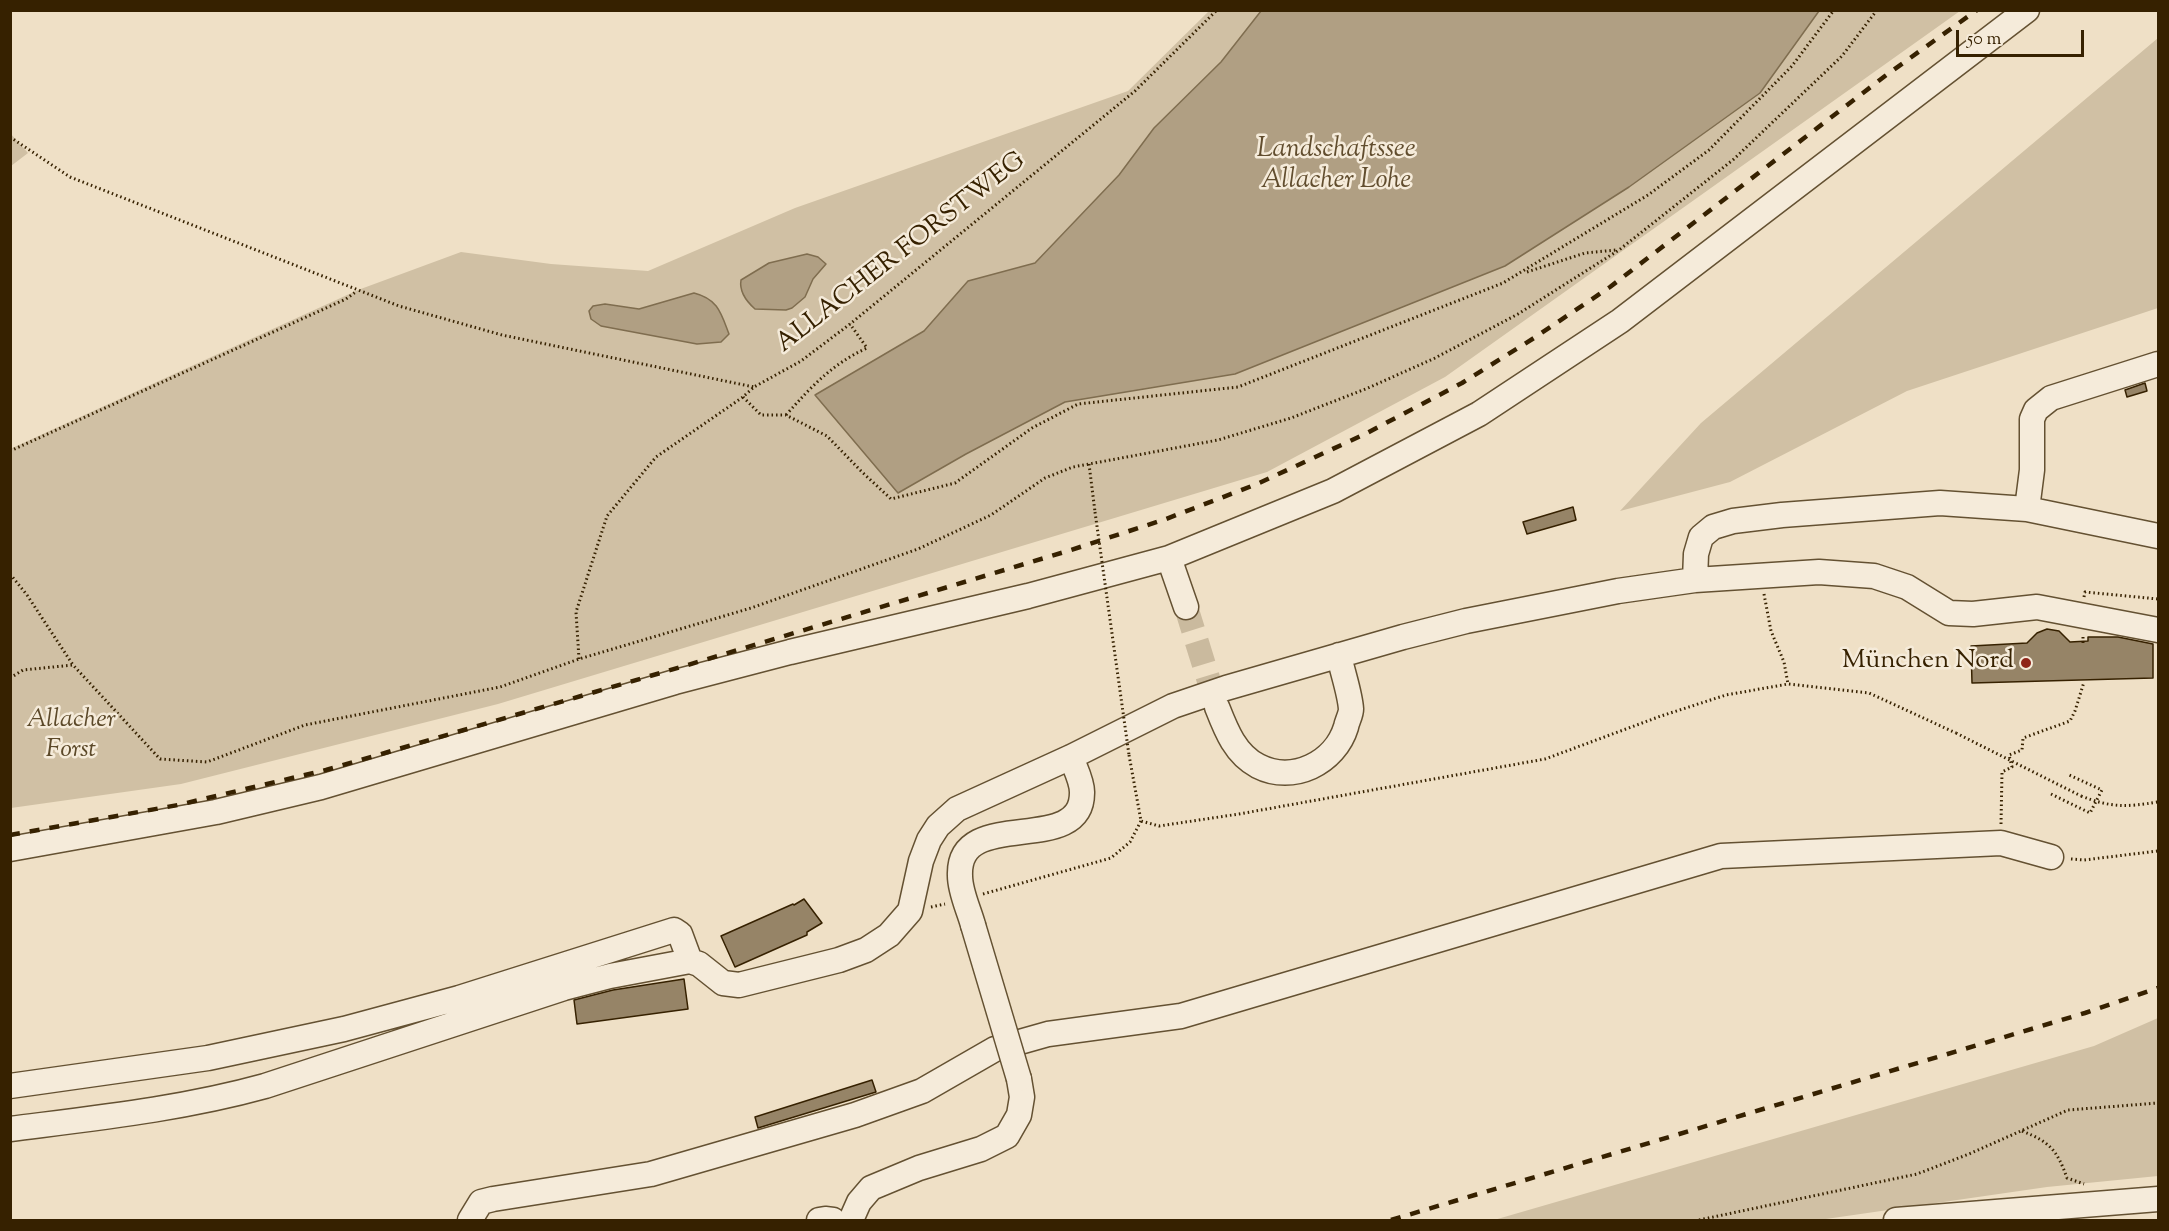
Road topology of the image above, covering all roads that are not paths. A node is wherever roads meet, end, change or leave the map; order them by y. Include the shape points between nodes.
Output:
1 (2027, 10) edge
2 (2158, 364) edge
3 (2027, 508) junction
4 (2158, 536) edge
5 (1169, 558) junction
6 (1695, 580) junction
7 (1186, 607) tunnel mouth
8 (2158, 630) edge
9 (1339, 655) junction
10 (1217, 707) tunnel mouth
11 (1071, 757) junction
12 (10, 849) edge
13 (2051, 857) road end
14 (690, 961) junction
15 (10, 1086) edge
16 (10, 1129) edge
17 (2158, 1199) edge
18 (1992, 1216) edge
19 (470, 1221) edge
20 (819, 1221) edge
21 (833, 1221) edge
22 (850, 1221) edge
23 (1896, 1221) edge

1 - 5 street via 1620,321 1479,414 1333,491
2 - 3 street via 2050,398 2036,410 2032,419
3 - 4 street
3 - 6 street via 1940,503 1733,520 1713,527 1701,537
5 - 7 street
5 - 12 street via 675,682 321,787 216,813
6 - 8 street via 1819,572 1874,576 1907,587 1949,614 2037,607
6 - 9 street via 1466,621
9 - 10 street via 1351,710 1341,741 1326,759 1304,770 1278,774 1257,766 1229,737
9 - 11 street via 1173,706
11 - 14 street via 957,809 938,826 921,861 910,911 889,935 866,950 739,985 723,983
11 - 22 street, bridge via 1082,789 1082,801 1075,814 1054,828 999,834 979,842 964,857 960,877 959,901 974,925 1019,1079 1023,1097 1019,1115 1007,1136 981,1149 871,1188
13 - 19 street via 2001,843 1721,856 1181,1016 1048,1034 995,1049 922,1091 855,1114 651,1174 481,1202
14 - 15 street via 680,934 674,930 459,998 344,1029 208,1058
14 - 16 street via 564,988 218,1099
17 - 18 street
18 - 23 street
20 - 21 street

